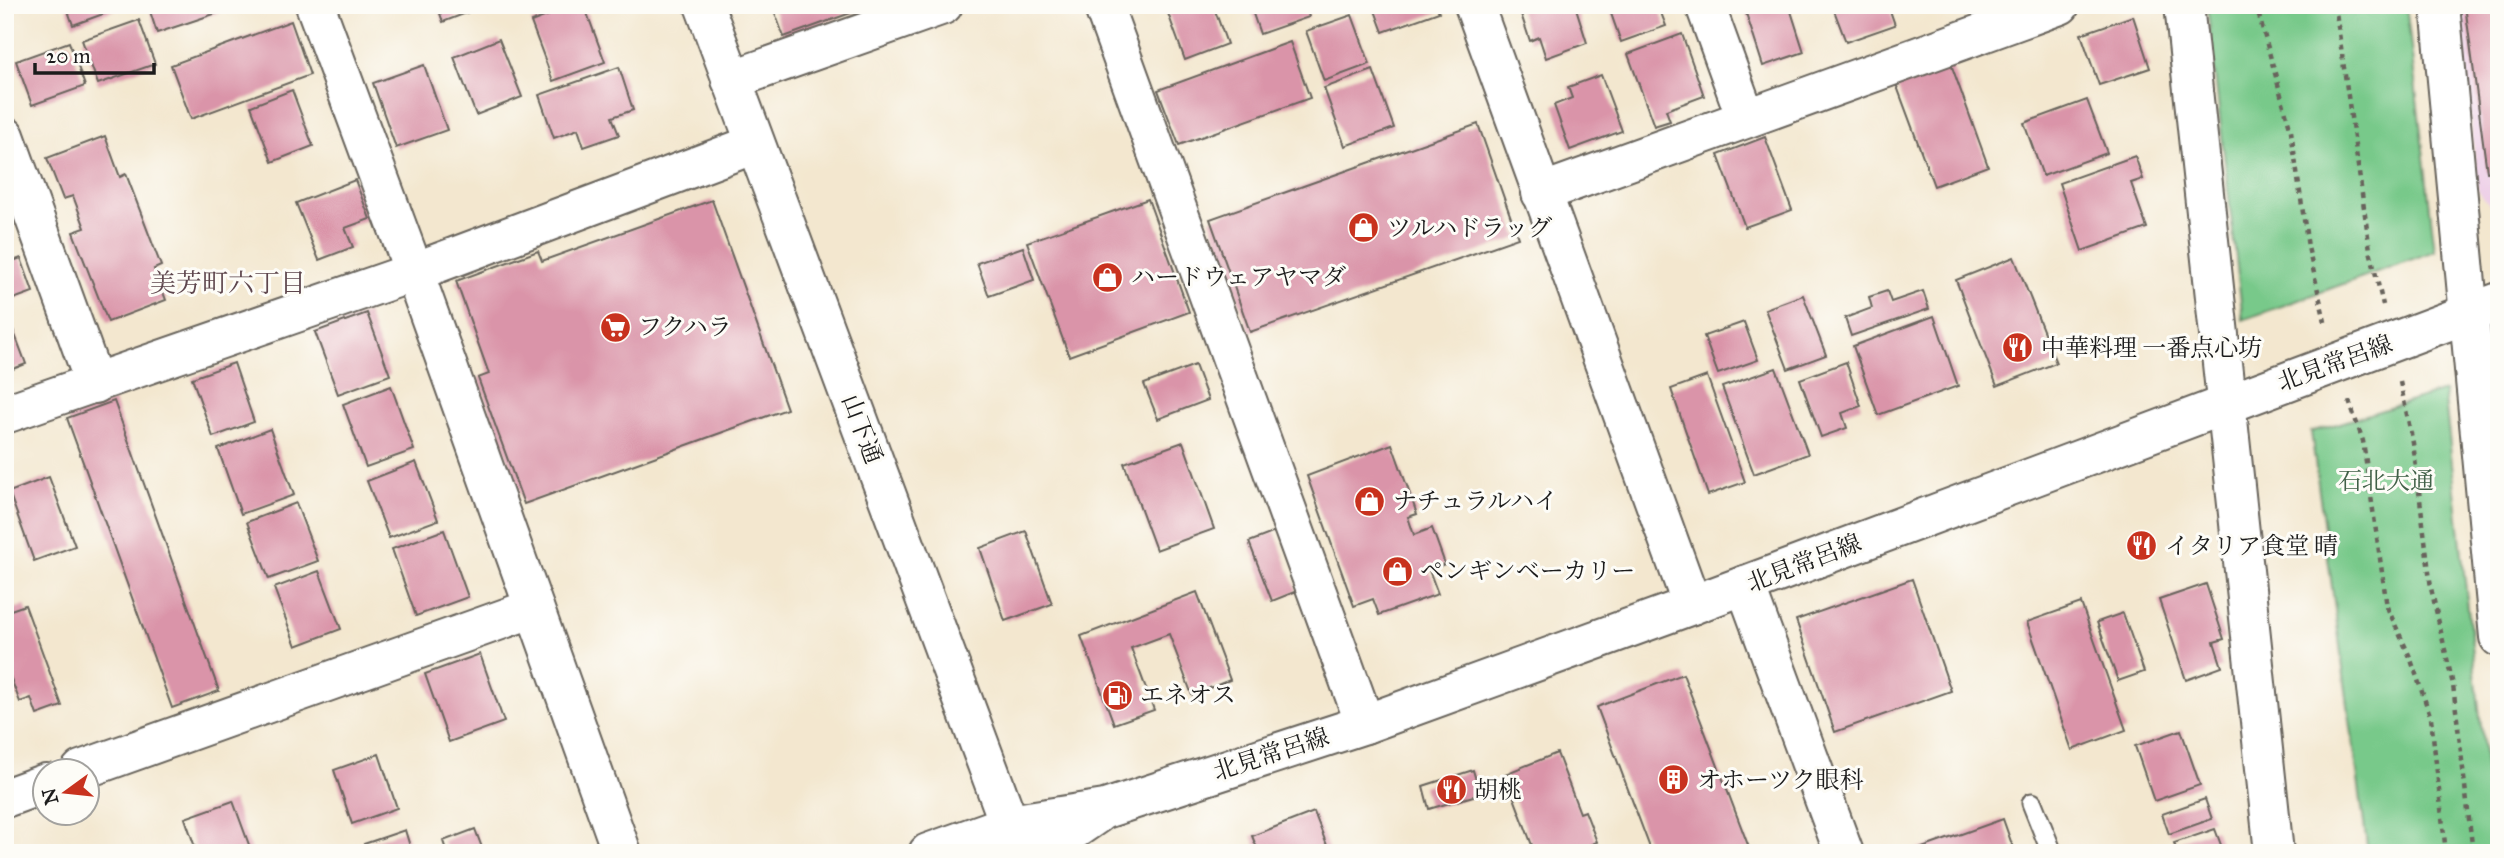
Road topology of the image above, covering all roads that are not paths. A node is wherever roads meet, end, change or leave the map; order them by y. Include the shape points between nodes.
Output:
1 (315, 5) edge
2 (704, 5) edge
3 (943, 5) edge
4 (1103, 5) edge
5 (1474, 5) edge
6 (1704, 5) edge
7 (2060, 5) edge
8 (2184, 5) edge
9 (2440, 5) edge
10 (731, 80) junction
11 (1746, 118) junction
12 (5, 136) edge
13 (755, 144) junction
14 (1541, 193) junction
15 (414, 272) junction
16 (2483, 308) edge
17 (95, 384) junction
18 (2227, 403) junction
19 (5, 414) edge
20 (1745, 585) junction
21 (1692, 605) junction
22 (534, 608) junction
23 (2499, 637) edge
24 (1365, 724) junction
25 (102, 763) edge
26 (32, 788) edge
27 (5, 798) edge
28 (2032, 803) dead end
29 (1105, 808) junction
30 (1014, 838) edge
31 (622, 853) edge
32 (928, 853) edge
33 (1040, 853) edge
34 (1844, 853) edge
35 (2052, 853) edge
36 (2274, 853) edge

1 - 15 street
2 - 10 street, 山下通
3 - 10 street
4 - 24 street
5 - 14 street
6 - 11 street
7 - 11 street
8 - 18 street
9 - 16 street
10 - 13 street, 山下通
11 - 14 street
12 - 17 street
13 - 15 street
13 - 30 street, 山下通
14 - 21 street
15 - 17 street
15 - 22 street
16 - 18 street, 北見常呂線
16 - 23 street
17 - 19 street
18 - 20 street, 北見常呂線
18 - 36 street
20 - 21 street, 北見常呂線
20 - 34 street
21 - 24 street, 北見常呂線
22 - 25 street
22 - 31 street
24 - 29 street, 北見常呂線
26 - 27 street
28 - 35 lane
29 - 30 street, 北見常呂線
29 - 33 street, 北見常呂線
30 - 32 street, 北見常呂線

